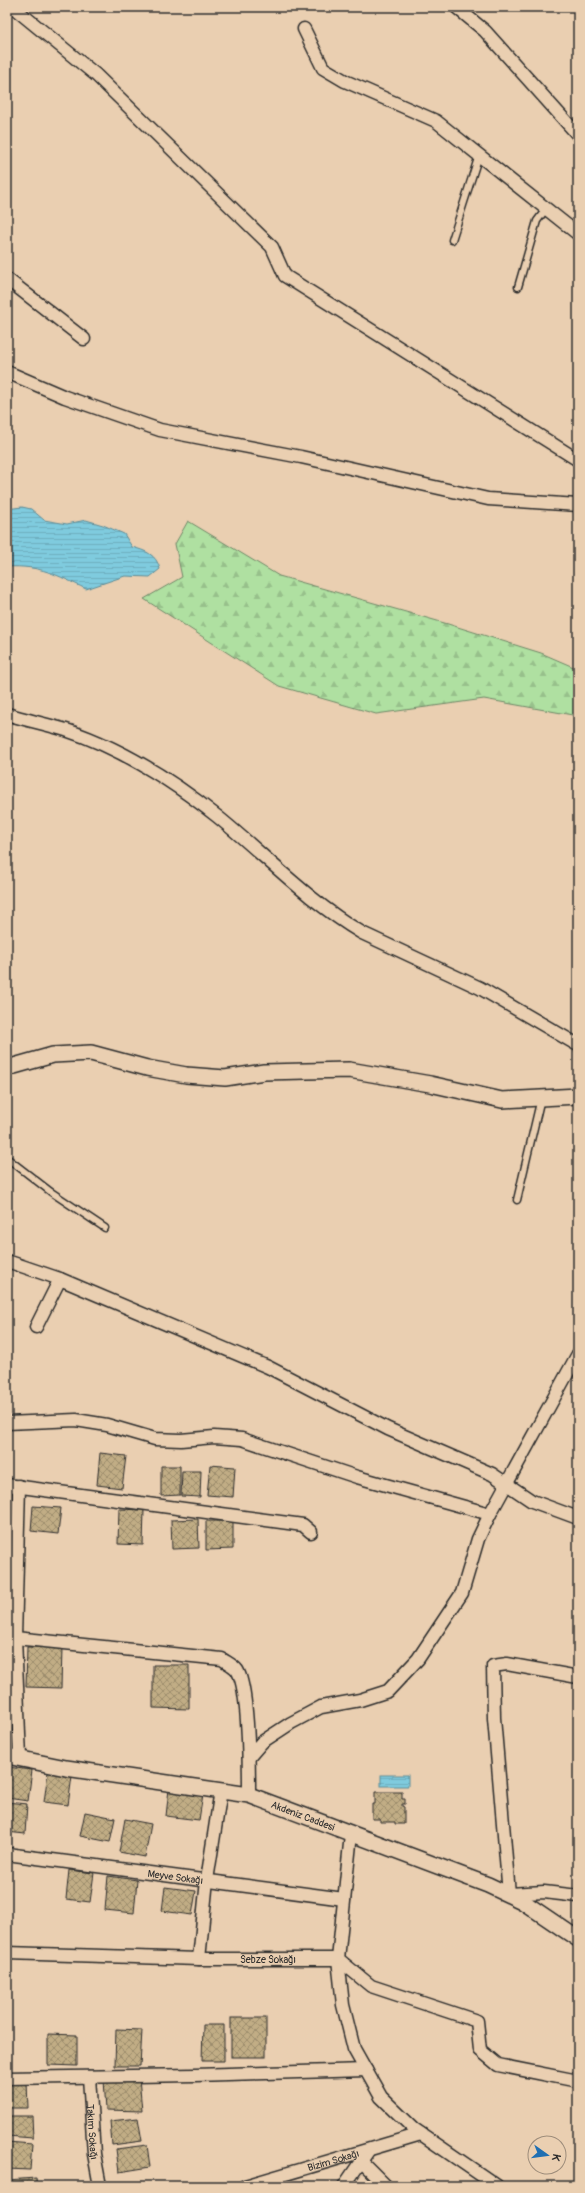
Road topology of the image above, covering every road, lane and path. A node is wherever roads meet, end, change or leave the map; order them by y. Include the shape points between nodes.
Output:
1 (13, 7) edge
2 (456, 7) edge
3 (304, 29) dead end
4 (578, 135) edge
5 (479, 155) junction
6 (546, 209) junction
7 (578, 234) edge
8 (452, 240) dead end
9 (7, 279) edge
10 (518, 287) dead end
11 (84, 339) dead end
12 (7, 372) edge
13 (578, 460) edge
14 (578, 505) edge
15 (7, 714) edge
16 (578, 1045) edge
17 (7, 1068) edge
18 (578, 1096) edge
19 (541, 1098) junction
20 (7, 1158) edge
21 (517, 1200) dead end
22 (105, 1228) dead end
23 (7, 1261) edge
24 (60, 1279) junction
25 (36, 1327) dead end
26 (578, 1354) edge
27 (7, 1423) edge
28 (7, 1484) edge
29 (506, 1484) junction
30 (19, 1486) junction
31 (490, 1514) junction
32 (578, 1518) edge
33 (312, 1532) dead end
34 (15, 1638) junction
35 (578, 1677) edge
36 (13, 1757) edge
37 (249, 1757) junction
38 (220, 1790) junction
39 (249, 1795) junction
40 (351, 1834) junction
41 (7, 1854) edge
42 (207, 1880) junction
43 (509, 1894) junction
44 (578, 1896) edge
45 (344, 1898) junction
46 (578, 1939) edge
47 (7, 1953) edge
48 (199, 1959) junction
49 (338, 1959) junction
50 (366, 2070) junction
51 (89, 2077) junction
52 (7, 2078) edge
53 (578, 2081) edge
54 (421, 2134) junction
55 (364, 2156) junction
56 (100, 2186) edge
57 (246, 2186) edge
58 (344, 2186) edge
59 (386, 2186) edge
60 (497, 2186) edge

1 - 13 street via 96,75 272,247 285,276
2 - 4 street via 485,31
3 - 5 street via 323,68 345,81 436,121
5 - 6 street
5 - 8 lane
6 - 7 street
6 - 10 lane via 537,222
9 - 11 street
12 - 14 street via 65,397 160,430 301,457 488,499
15 - 16 street via 66,731 123,755 152,771 217,816 301,890 343,922 480,988
17 - 19 street via 53,1055 91,1053 186,1075 225,1078 264,1072 349,1070 502,1100
18 - 19 street
19 - 21 lane
20 - 22 lane via 51,1192
23 - 24 street
24 - 25 street
24 - 29 street via 268,1367 388,1429 492,1474
26 - 29 street
27 - 31 street via 76,1420 107,1425 154,1439 242,1439 357,1477
28 - 30 street
29 - 31 street
29 - 32 street via 532,1501
30 - 33 street via 303,1525
30 - 34 street
31 - 37 street via 478,1539 462,1593 418,1659 388,1691 360,1700 321,1707 290,1723 262,1742
34 - 36 street
34 - 37 street via 222,1659 236,1670 243,1689
35 - 43 street via 507,1664 493,1666 494,1718
36 - 38 street, Akdeniz Caddesi via 66,1768
37 - 39 street
38 - 39 street, Akdeniz Caddesi
38 - 42 street
39 - 40 street, Akdeniz Caddesi
40 - 43 street, Akdeniz Caddesi
40 - 45 street
41 - 42 street, Meyve Sokağı
42 - 45 street, Meyve Sokağı
42 - 48 street
43 - 44 street via 544,1892
43 - 46 street, Akdeniz Caddesi via 522,1900
45 - 49 street
47 - 48 street, Sebze Sokağı
48 - 49 street, Sebze Sokağı
49 - 50 street via 343,2005 354,2049
49 - 53 street via 371,1986 477,2021 480,2050 498,2065
50 - 51 street
50 - 54 street via 381,2097
51 - 52 street
51 - 56 street, Takım Sokağı via 94,2154
54 - 55 street, Bizim Sokağı
54 - 60 street
55 - 57 street, Bizim Sokağı
55 - 58 street
55 - 59 street

